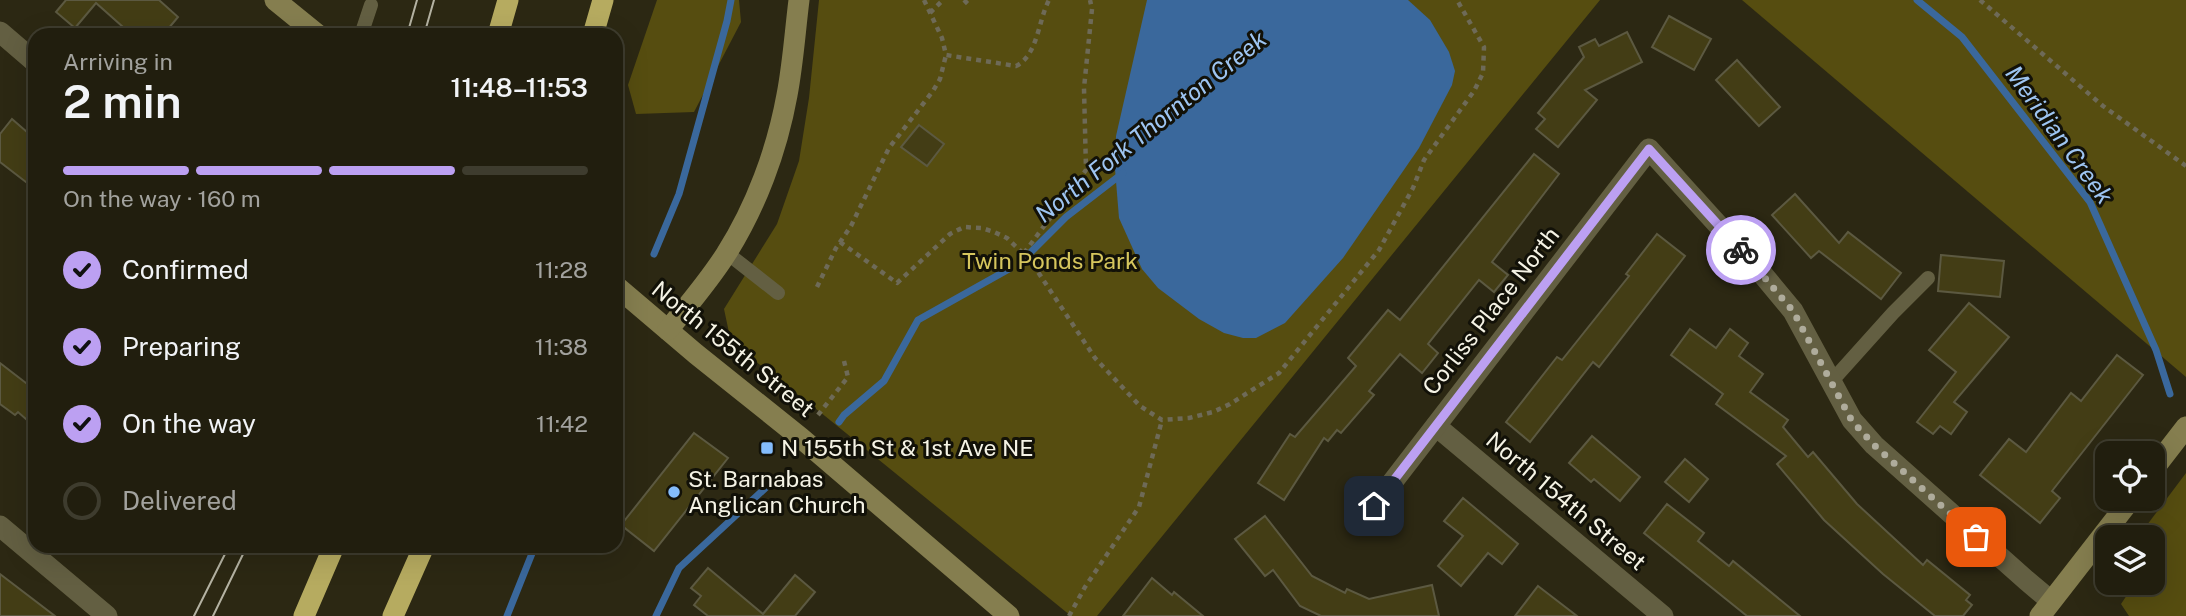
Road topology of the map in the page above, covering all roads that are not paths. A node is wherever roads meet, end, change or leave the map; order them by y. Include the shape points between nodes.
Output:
1 (275, 0) edge
2 (508, 0) edge
3 (603, 0) edge
4 (799, 0) edge
5 (371, 5) dead end
6 (309, 28) edge
7 (363, 28) edge
8 (500, 28) edge
9 (595, 28) edge
10 (0, 32) edge
11 (28, 56) edge
12 (726, 253) junction
13 (1928, 278) dead end
14 (623, 292) edge
15 (778, 293) dead end
16 (668, 330) junction
17 (1831, 382) junction
18 (1436, 426) junction
19 (2186, 428) edge
20 (2165, 455) edge
21 (1374, 506) dead end
22 (2122, 511) edge
23 (0, 526) edge
24 (28, 550) edge
25 (32, 553) edge
26 (331, 553) edge
27 (421, 553) edge
28 (2046, 608) edge
29 (1660, 615) edge
30 (107, 616) edge
31 (304, 616) edge
32 (393, 616) edge
33 (1009, 616) edge

1 - 6 street
2 - 8 highway
3 - 9 highway
4 - 12 street via 778,134 752,205
5 - 7 lane
10 - 11 street
12 - 15 lane
12 - 16 street
13 - 17 lane
14 - 16 street, North 155th Street
16 - 33 street, North 155th Street
17 - 18 street, Corliss Place North via 1793,311 1649,149
17 - 28 street via 1852,421 1874,445 2018,573
18 - 21 street, Corliss Place North
18 - 29 street, North 154th Street
19 - 20 street
22 - 28 street
23 - 24 street
25 - 30 street
26 - 31 highway
27 - 32 highway

